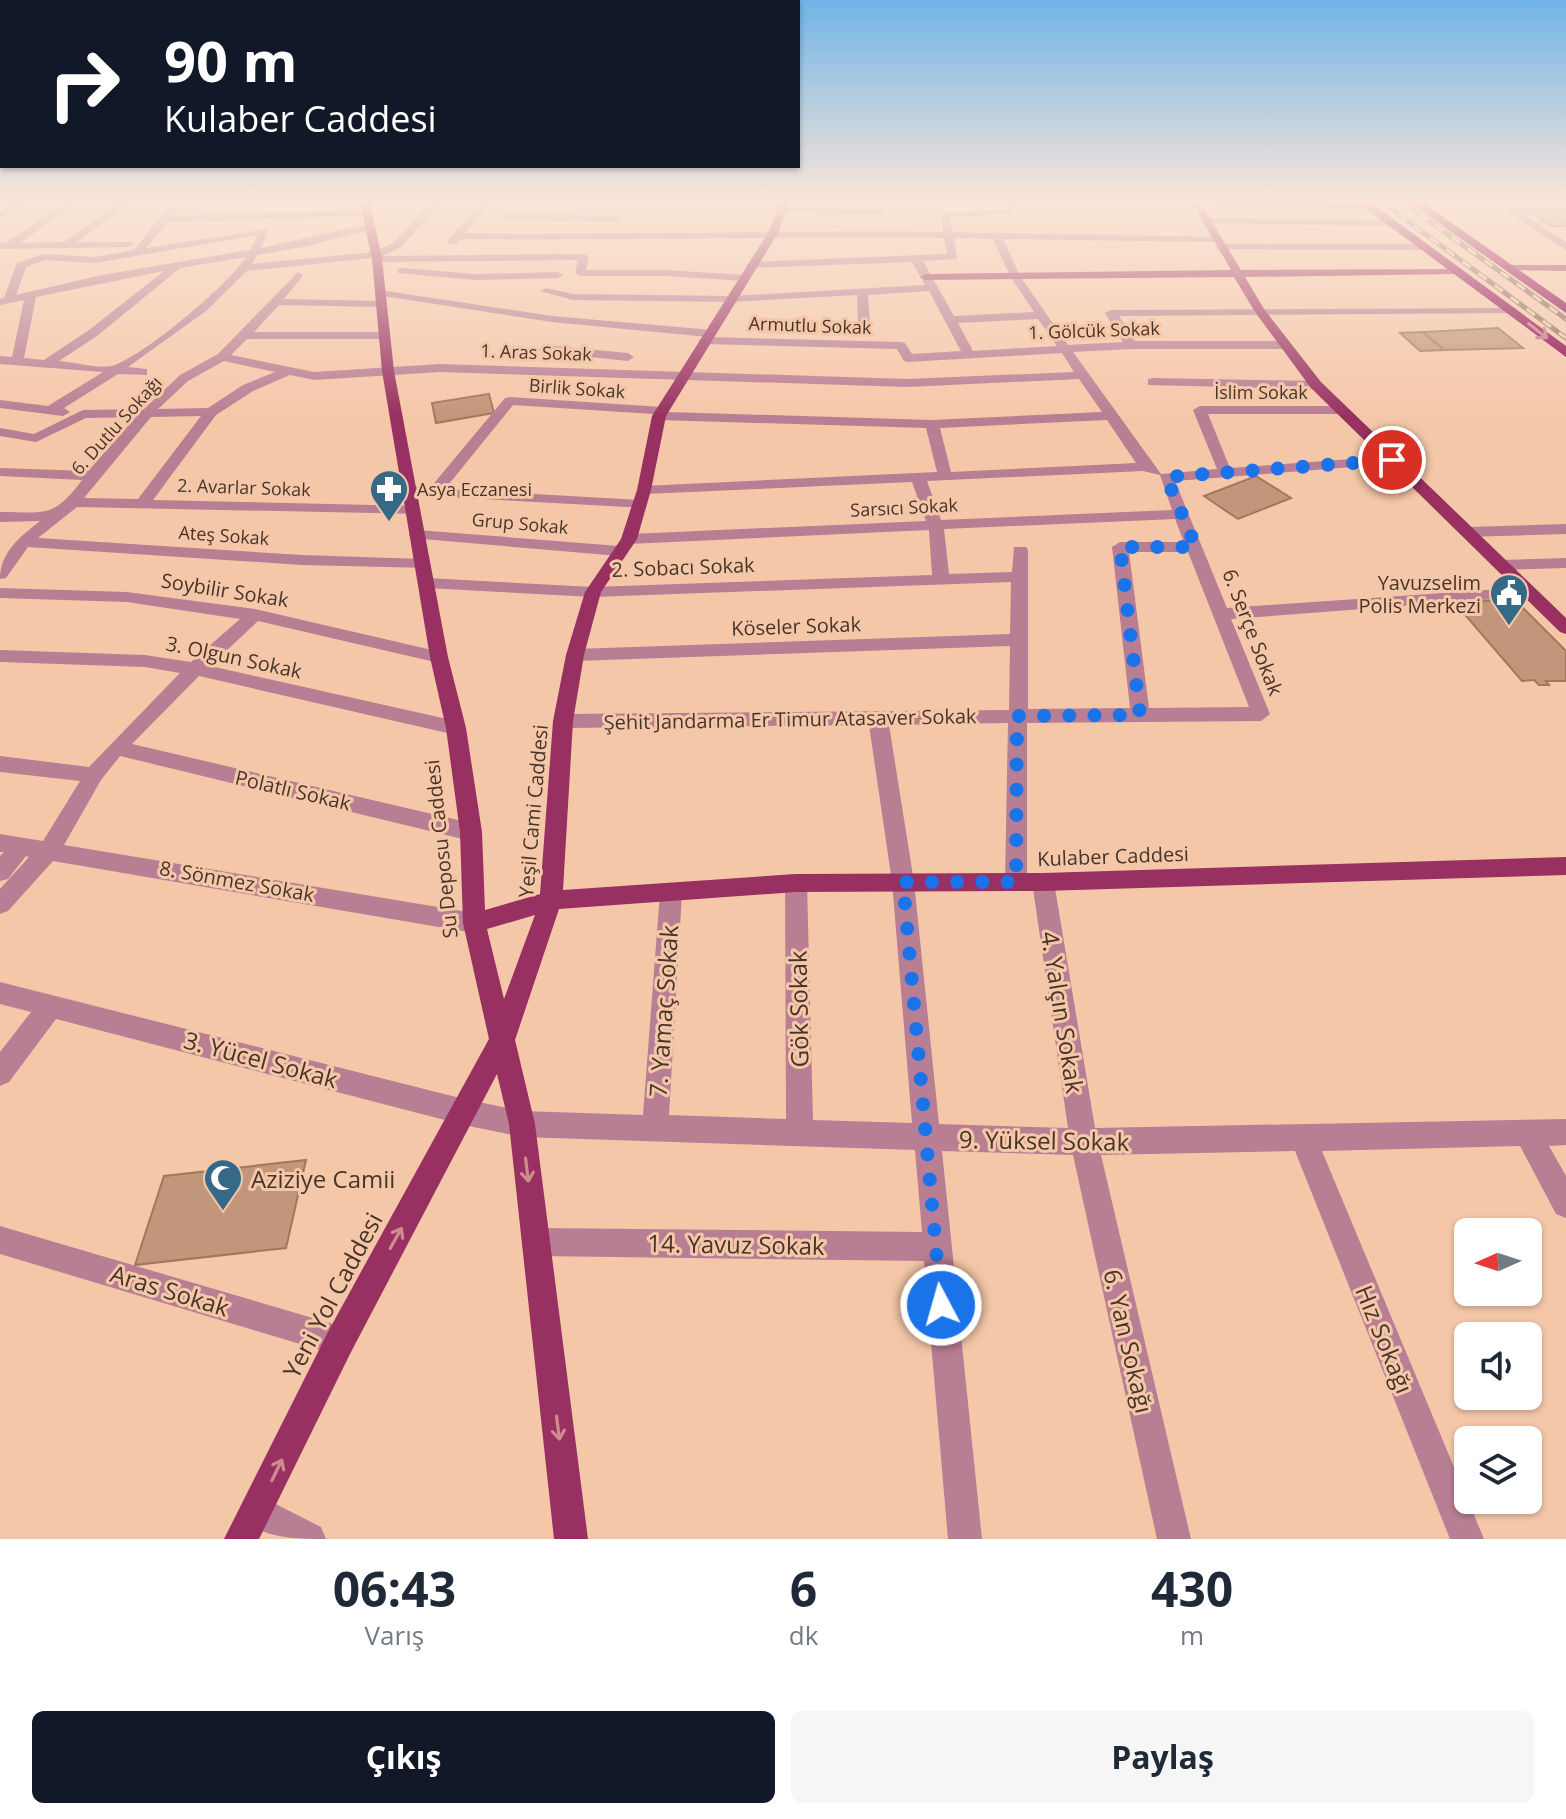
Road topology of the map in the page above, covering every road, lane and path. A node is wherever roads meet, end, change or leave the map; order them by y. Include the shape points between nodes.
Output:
1 (17, 274) edge
2 (130, 274) edge
3 (167, 274) edge
4 (237, 274) edge
5 (306, 274) edge
6 (378, 274) edge
7 (453, 274) edge
8 (571, 274) edge
9 (747, 274) edge
10 (923, 274) edge
11 (1302, 274) edge
12 (1459, 274) edge
13 (1517, 274) edge
14 (298, 275) junction
15 (558, 275) junction
16 (1238, 275) junction
17 (1015, 276) junction
18 (475, 277) junction
19 (233, 278) junction
20 (928, 283) junction
21 (546, 291) junction
22 (862, 291) junction
23 (30, 297) junction
24 (381, 298) junction
25 (731, 299) junction
26 (5, 301) edge
27 (276, 302) junction
28 (1566, 309) edge
29 (1259, 310) junction
30 (1511, 310) junction
31 (1042, 315) junction
32 (949, 320) junction
33 (864, 325) dead end
34 (245, 335) junction
35 (384, 336) junction
36 (706, 337) junction
37 (640, 343) junction
38 (1131, 345) junction
39 (1283, 345) junction
40 (1065, 348) junction
41 (545, 349) dead end
42 (1566, 353) edge
43 (969, 354) junction
44 (222, 357) junction
45 (908, 358) joint
46 (0, 360) edge
47 (17, 361) junction
48 (46, 364) junction
49 (114, 369) junction
50 (288, 371) junction
51 (388, 371) junction
52 (143, 372) dead end
53 (615, 373) junction
54 (1084, 375) junction
55 (683, 378) junction
56 (1153, 382) dead end
57 (1316, 385) junction
58 (0, 404) edge
59 (20, 406) junction
60 (1341, 410) junction
61 (50, 411) junction
62 (211, 412) junction
63 (83, 414) junction
64 (147, 414) junction
65 (660, 414) junction
66 (1110, 416) junction
67 (0, 418) edge
68 (932, 424) junction
69 (0, 432) edge
70 (1392, 460) junction
71 (1146, 467) junction
72 (0, 472) edge
73 (1225, 472) junction
74 (92, 476) junction
75 (945, 477) junction
76 (1166, 477) junction
77 (918, 478) junction
78 (436, 490) junction
79 (410, 491) junction
80 (642, 498) junction
81 (73, 502) junction
82 (142, 504) junction
83 (415, 511) junction
84 (1181, 514) junction
85 (58, 516) junction
86 (0, 517) edge
87 (936, 526) junction
88 (1566, 529) edge
89 (1468, 532) junction
90 (417, 535) junction
91 (24, 542) junction
92 (624, 545) junction
93 (1196, 547) junction
94 (1020, 550) dead end
95 (1566, 563) edge
96 (422, 564) junction
97 (1501, 565) junction
98 (0, 574) edge
99 (1019, 577) junction
100 (941, 580) junction
101 (427, 583) junction
102 (593, 592) junction
103 (1529, 592) junction
104 (0, 593) edge
105 (1223, 614) junction
106 (255, 615) junction
107 (1566, 628) edge
108 (1018, 640) junction
109 (575, 655) junction
110 (0, 656) edge
111 (439, 657) junction
112 (195, 669) junction
113 (1261, 714) joint
114 (1140, 715) junction
115 (1017, 716) junction
116 (878, 718) junction
117 (563, 721) junction
118 (456, 728) junction
119 (116, 748) junction
120 (0, 764) edge
121 (94, 775) junction
122 (471, 832) junction
123 (10, 845) edge
124 (50, 849) junction
125 (1566, 866) edge
126 (0, 872) edge
127 (903, 882) junction
128 (1016, 882) junction
129 (1043, 882) junction
130 (796, 883) junction
131 (671, 893) junction
132 (551, 900) junction
133 (0, 904) edge
134 (474, 923) junction
135 (0, 993) edge
136 (52, 1005) junction
137 (503, 1038) junction
138 (0, 1073) edge
139 (464, 1112) junction
140 (522, 1124) junction
141 (655, 1129) junction
142 (1566, 1132) edge
143 (1527, 1133) junction
144 (800, 1135) junction
145 (925, 1138) junction
146 (1303, 1138) junction
147 (1084, 1142) junction
148 (1566, 1204) edge
149 (0, 1240) edge
150 (536, 1242) junction
151 (936, 1247) junction
152 (340, 1341) junction
153 (249, 1525) edge
154 (309, 1539) edge
155 (571, 1539) edge
156 (965, 1539) edge
157 (1174, 1539) edge
158 (1467, 1539) edge

1 - 26 street
2 - 23 street
3 - 48 street
4 - 19 street
5 - 14 street
6 - 24 main road, Su Deposu Caddesi
7 - 18 street
8 - 15 street
9 - 25 main road, Yeşil Cami Caddesi
10 - 20 street
11 - 16 main road
12 - 30 highway
13 - 28 highway
14 - 19 street
14 - 27 street, 6. Dutlu Sokağı
15 - 18 street
15 - 21 street
16 - 17 main road
16 - 29 main road
17 - 20 main road
17 - 31 street
18 - 21 street
19 - 49 street
20 - 22 street
20 - 32 street
21 - 25 street via 573,297
22 - 25 street
22 - 33 street
23 - 26 street
23 - 47 street
24 - 27 street
24 - 35 main road, Su Deposu Caddesi
24 - 37 street via 552,319
25 - 36 main road, Yeşil Cami Caddesi
27 - 34 street, 6. Dutlu Sokağı
29 - 30 street
29 - 38 street via 1111,313
29 - 39 main road
30 -> 42 highway
31 - 32 street
31 - 40 street
32 - 43 street
34 - 35 street
34 - 44 street, 6. Dutlu Sokağı
35 - 51 main road, Su Deposu Caddesi
36 - 37 street
36 - 45 street, Armutlu Sokak via 901,346
36 - 55 main road, Yeşil Cami Caddesi
37 - 41 street
37 - 53 street
38 - 39 street, 1. Gölcük Sokak
38 - 40 street, 1. Gölcük Sokak
39 - 57 main road
40 - 43 street, 1. Gölcük Sokak
40 - 54 street
43 - 45 street, 1. Gölcük Sokak
44 - 50 street, 1. Aras Sokak
44 - 64 street, 6. Dutlu Sokağı via 184,378
46 - 47 street
47 - 48 street
48 - 49 street
49 - 52 street
49 - 61 street
50 - 51 street, 1. Aras Sokak via 314,376
50 - 62 street
51 - 53 street, 1. Aras Sokak via 508,368
51 - 79 main road, Su Deposu Caddesi
53 - 55 street, 1. Aras Sokak
54 - 55 street, 1. Aras Sokak via 907,383
54 - 66 street
55 - 65 main road, Yeşil Cami Caddesi
56 - 57 street
57 - 60 main road
58 - 59 street
59 - 61 street
59 - 67 street
60 - 70 main road
60 - 73 street, İslim Sokak via 1200,410
61 - 63 street
62 - 64 street
62 - 82 street
63 - 64 street
63 - 69 street via 36,438
64 - 74 street, 6. Dutlu Sokağı
65 - 68 street
65 - 78 street, Birlik Sokak via 510,401
65 - 80 main road, Yeşil Cami Caddesi
66 - 68 street
66 - 71 street
68 - 75 street
70 - 73 street
70 - 89 main road
71 - 75 street
71 - 76 street
72 - 74 street
73 - 76 street
74 - 81 street, 6. Dutlu Sokağı
75 - 77 street
76 - 84 street, 6. Serçe Sokak
77 - 80 street
77 - 87 street
78 - 79 street
78 - 80 street
79 - 83 main road, Su Deposu Caddesi
80 - 92 main road, Yeşil Cami Caddesi
81 - 82 street, 2. Avarlar Sokak
81 - 85 street, 6. Dutlu Sokağı
82 - 83 street, 2. Avarlar Sokak
83 - 90 main road, Su Deposu Caddesi
84 - 87 street, Sarsıcı Sokak
84 - 93 street, 6. Serçe Sokak
85 - 86 street
85 - 91 street, 6. Dutlu Sokağı
87 - 92 street, Sarsıcı Sokak
87 - 100 street
88 - 89 street
89 - 97 main road
90 - 92 street, Grup Sokak
90 - 96 main road, Su Deposu Caddesi
91 - 96 street, Ateş Sokak
91 - 98 street, 6. Dutlu Sokağı
92 - 102 main road, Yeşil Cami Caddesi
93 - 105 street, 6. Serçe Sokak
93 - 114 street via 1120,547
94 - 99 street
95 - 97 street
96 - 101 main road, Su Deposu Caddesi
97 - 103 main road
99 - 100 street, 2. Sobacı Sokak
99 - 108 street
100 - 102 street, 2. Sobacı Sokak
101 - 102 street, 2. Sobacı Sokak
101 - 111 main road, Su Deposu Caddesi
102 - 109 main road, Yeşil Cami Caddesi
103 - 105 street
103 - 107 main road
104 - 106 street, Soybilir Sokak via 127,597
105 - 113 street, 6. Serçe Sokak
106 - 111 street, Soybilir Sokak
106 - 112 street
108 - 109 street, Köseler Sokak
108 - 115 street
109 - 117 main road, Yeşil Cami Caddesi
110 - 112 street, 3. Olgun Sokak via 131,660
111 - 118 main road, Su Deposu Caddesi
112 - 118 street, 3. Olgun Sokak
112 - 119 street
113 - 114 street, Şehit Jandarma Er Timur Atasaver Sokak
114 - 115 street, Şehit Jandarma Er Timur Atasaver Sokak
115 - 116 street, Şehit Jandarma Er Timur Atasaver Sokak
115 - 128 street
116 - 117 street, Şehit Jandarma Er Timur Atasaver Sokak
116 - 127 street
117 - 132 main road, Yeşil Cami Caddesi
118 - 122 main road, Su Deposu Caddesi
119 - 121 street
119 - 122 street, Polatlı Sokak
120 - 121 street
121 - 124 street
122 - 134 main road, Su Deposu Caddesi
123 - 124 street, 8. Sönmez Sokak
123 - 126 street
124 - 133 street
124 - 134 street, 8. Sönmez Sokak
125 - 129 main road, Kulaber Caddesi
127 - 128 main road, Kulaber Caddesi
127 - 130 main road, Kulaber Caddesi
127 - 145 street
128 - 129 main road, Kulaber Caddesi
129 - 147 street, 4. Yalçın Sokak
130 - 131 main road, Kulaber Caddesi
130 - 144 street, Gök Sokak
131 - 132 main road, Kulaber Caddesi
131 - 141 street, 7. Yamaç Sokak
132 - 134 main road, Kulaber Caddesi
132 - 137 main road, Yeşil Cami Caddesi
134 - 137 main road, Su Deposu Caddesi
135 - 136 street, 3. Yücel Sokak
136 - 138 street
136 - 139 street, 3. Yücel Sokak
137 - 139 main road, Yeni Yol Caddesi
137 - 140 main road, Su Deposu Caddesi
139 - 140 street, 3. Yücel Sokak
152 -> 139 main road, Yeni Yol Caddesi
140 - 141 street, 9. Yüksel Sokak
140 -> 150 main road, Su Deposu Caddesi
141 - 144 street, 9. Yüksel Sokak
142 - 143 street, 9. Yüksel Sokak
143 - 146 street, 9. Yüksel Sokak
143 - 148 street
144 - 145 street, 9. Yüksel Sokak
145 - 147 street, 9. Yüksel Sokak
145 - 151 street
146 - 147 street, 9. Yüksel Sokak
146 - 158 street, Hız Sokağı
147 - 157 street, 6. Yan Sokağı
149 - 152 street, Aras Sokak
150 - 151 street, 14. Yavuz Sokak
150 -> 155 main road, Su Deposu Caddesi
151 - 156 street
153 -> 152 main road, Yeni Yol Caddesi
153 - 154 street

